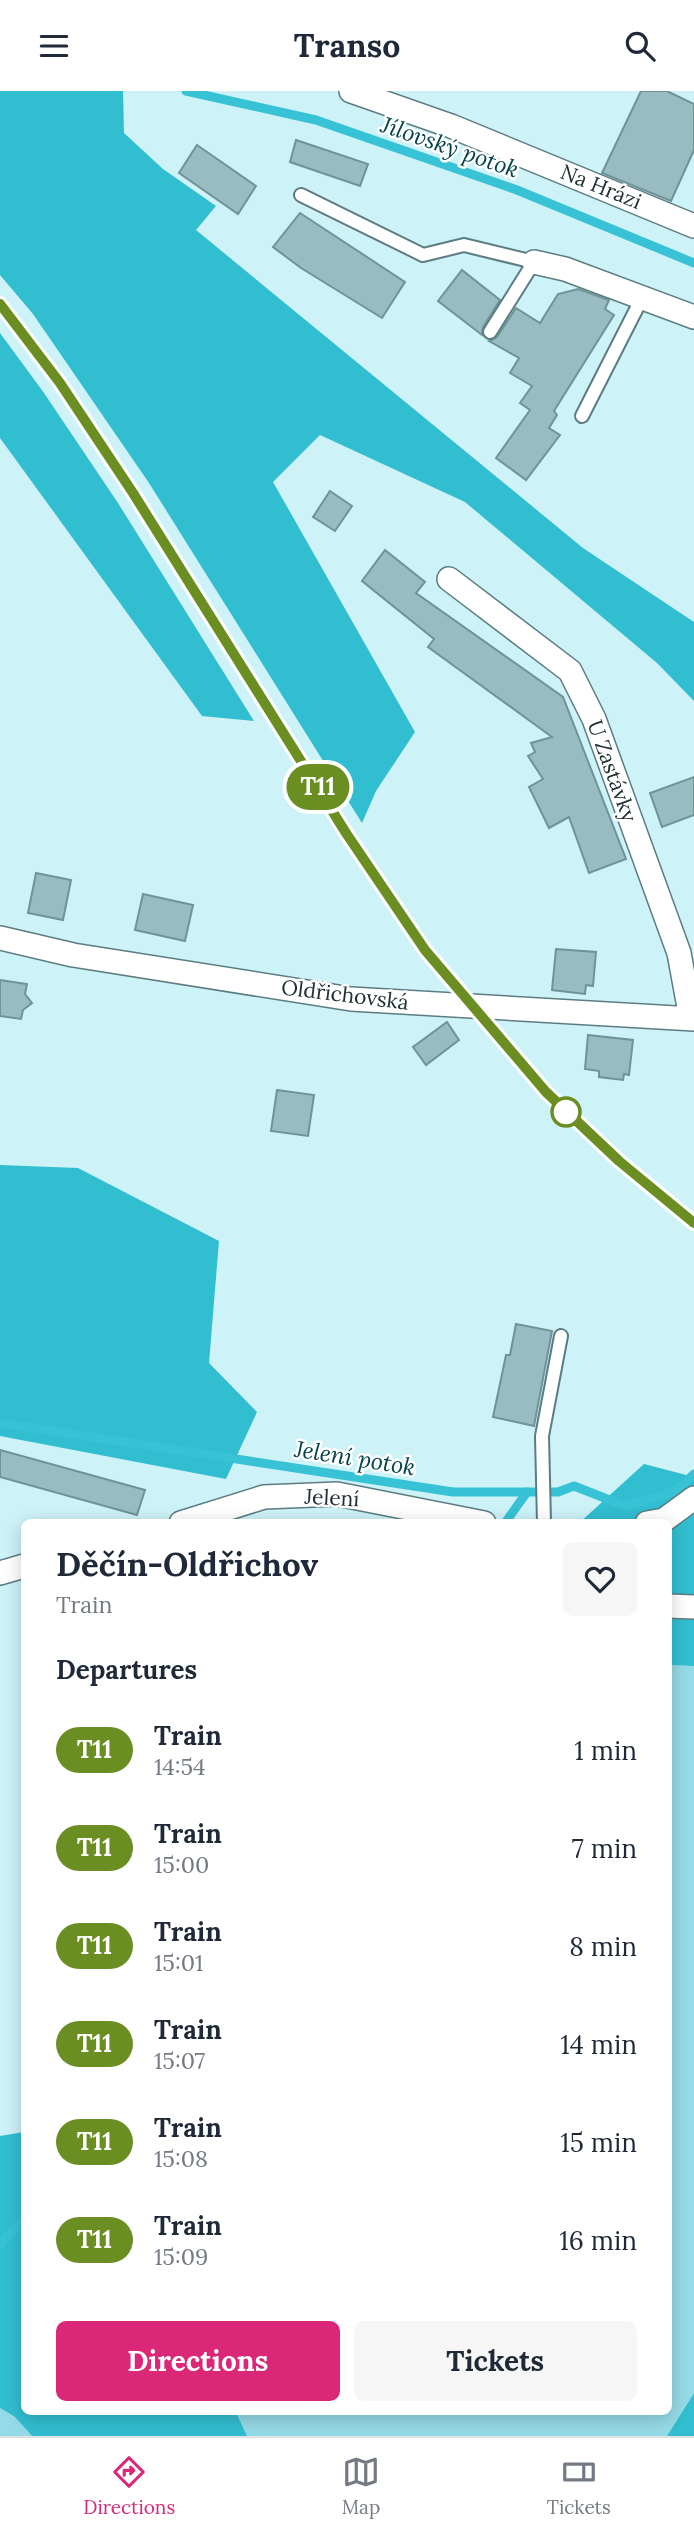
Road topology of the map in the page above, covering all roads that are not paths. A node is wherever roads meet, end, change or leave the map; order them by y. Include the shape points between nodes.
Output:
1 (351, 91) edge
2 (301, 195) dead end
3 (694, 226) edge
4 (534, 262) junction
5 (643, 296) junction
6 (694, 317) edge
7 (490, 332) dead end
8 (582, 416) dead end
9 (449, 579) dead end
10 (0, 938) edge
11 (693, 1018) edge
12 (561, 1336) dead end
13 (694, 1499) edge
14 (194, 1519) edge
15 (464, 1519) edge
16 (544, 1519) edge
17 (665, 1519) edge
18 (21, 1567) edge
19 (0, 1573) edge
20 (672, 1606) edge
21 (694, 1607) edge

1 - 3 street, Na Hrázi via 451,126
2 - 4 lane via 423,255 464,246
4 - 5 street
4 - 7 lane
5 - 6 street
5 - 8 lane
9 - 11 street, U Zastávky via 570,671 594,719 679,953
10 - 11 street, Oldřichovská via 73,955 352,999
12 - 16 lane via 542,1436
13 - 17 street
14 - 15 street, Jelení via 264,1497 337,1494
18 - 19 street
20 - 21 street

